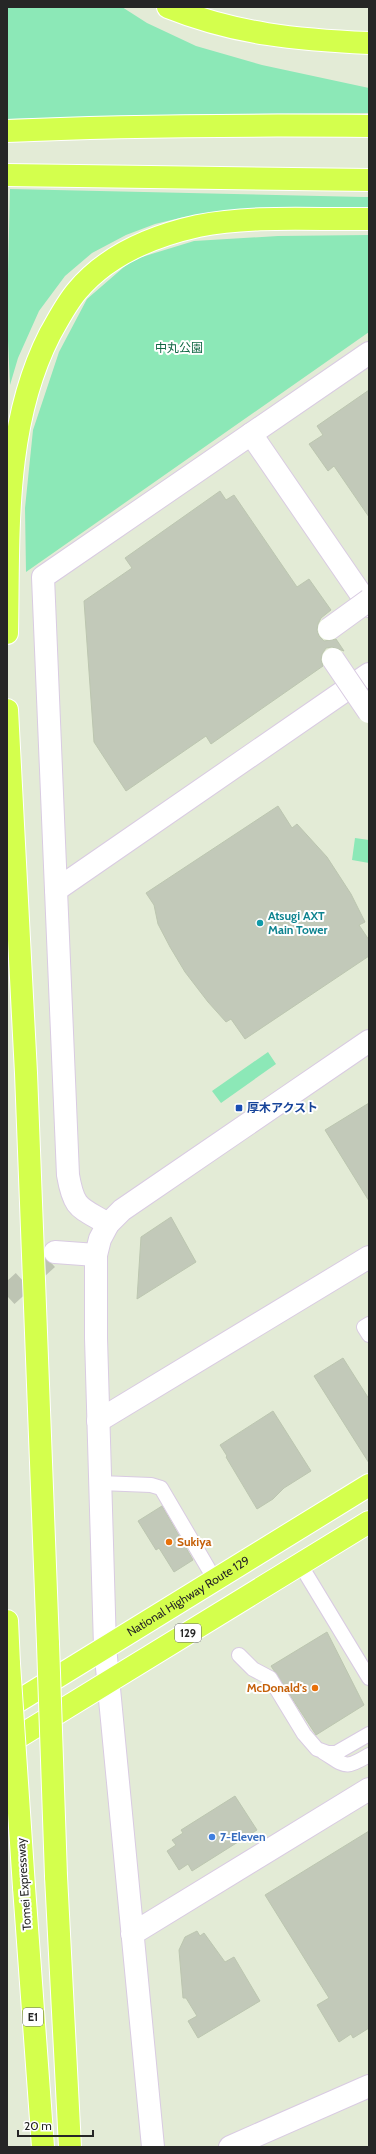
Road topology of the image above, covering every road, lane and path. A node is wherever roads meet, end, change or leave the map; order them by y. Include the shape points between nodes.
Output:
1 (168, 7) edge
2 (212, 7) edge
3 (361, 42) edge
4 (369, 126) edge
5 (7, 131) edge
6 (7, 174) edge
7 (369, 180) edge
8 (369, 219) edge
9 (369, 353) edge
10 (251, 434) junction
11 (369, 600) edge
12 (369, 606) edge
13 (328, 629) dead end
14 (7, 633) edge
15 (333, 659) dead end
16 (369, 674) edge
17 (7, 710) edge
18 (369, 712) edge
19 (56, 890) junction
20 (369, 1041) edge
21 (108, 1224) junction
22 (55, 1252) dead end
23 (96, 1255) junction
24 (369, 1257) edge
25 (369, 1324) edge
26 (369, 1335) edge
27 (98, 1421) junction
28 (100, 1483) junction
29 (369, 1485) edge
30 (369, 1522) edge
31 (300, 1564) junction
32 (215, 1580) junction
33 (7, 1621) edge
34 (105, 1647) junction
35 (239, 1654) dead end
36 (369, 1678) edge
37 (108, 1682) junction
38 (7, 1708) edge
39 (369, 1734) edge
40 (7, 1744) edge
41 (323, 1752) junction
42 (369, 1755) edge
43 (369, 1789) edge
44 (132, 1934) junction
45 (369, 2086) edge
46 (44, 2147) edge
47 (70, 2147) edge
48 (153, 2147) edge
49 (230, 2147) edge

1 - 3 highway via 204,21 265,35 301,40
2 - 3 highway via 259,25 303,35
4 - 5 highway via 228,125
6 - 7 highway
8 - 14 highway via 230,222 171,233 145,242 121,255 98,271 77,292 60,315 33,373 17,437 9,516
9 - 10 street
10 - 12 street
10 - 19 street via 43,577
11 - 13 street, bridge
15 - 18 street, bridge
16 - 19 street
17 - 47 highway, bridge via 27,1088 56,1876
19 - 21 street via 68,1175 71,1193 77,1205
20 - 21 street via 122,1210
21 - 23 street via 100,1239
22 - 23 street
23 - 27 street
24 - 27 street
25 - 26 lane via 364,1327
27 - 28 street
28 - 32 lane via 151,1485 161,1488
28 - 34 street
29 - 32 highway, National Highway Route 129 / 129
30 - 31 highway, 129
31 - 36 lane
31 - 37 highway, 129
32 - 34 highway, National Highway Route 129 / 129
33 - 46 highway, Tomei Expressway / E1, bridge
34 - 37 street
34 - 38 highway, National Highway Route 129 / 129
35 - 41 lane via 253,1669 270,1678 309,1742
37 - 40 highway, 129
37 - 44 street
39 - 41 lane via 336,1753
41 - 42 lane via 338,1763 346,1765 354,1764
43 - 44 street
44 - 48 street
45 - 49 street

